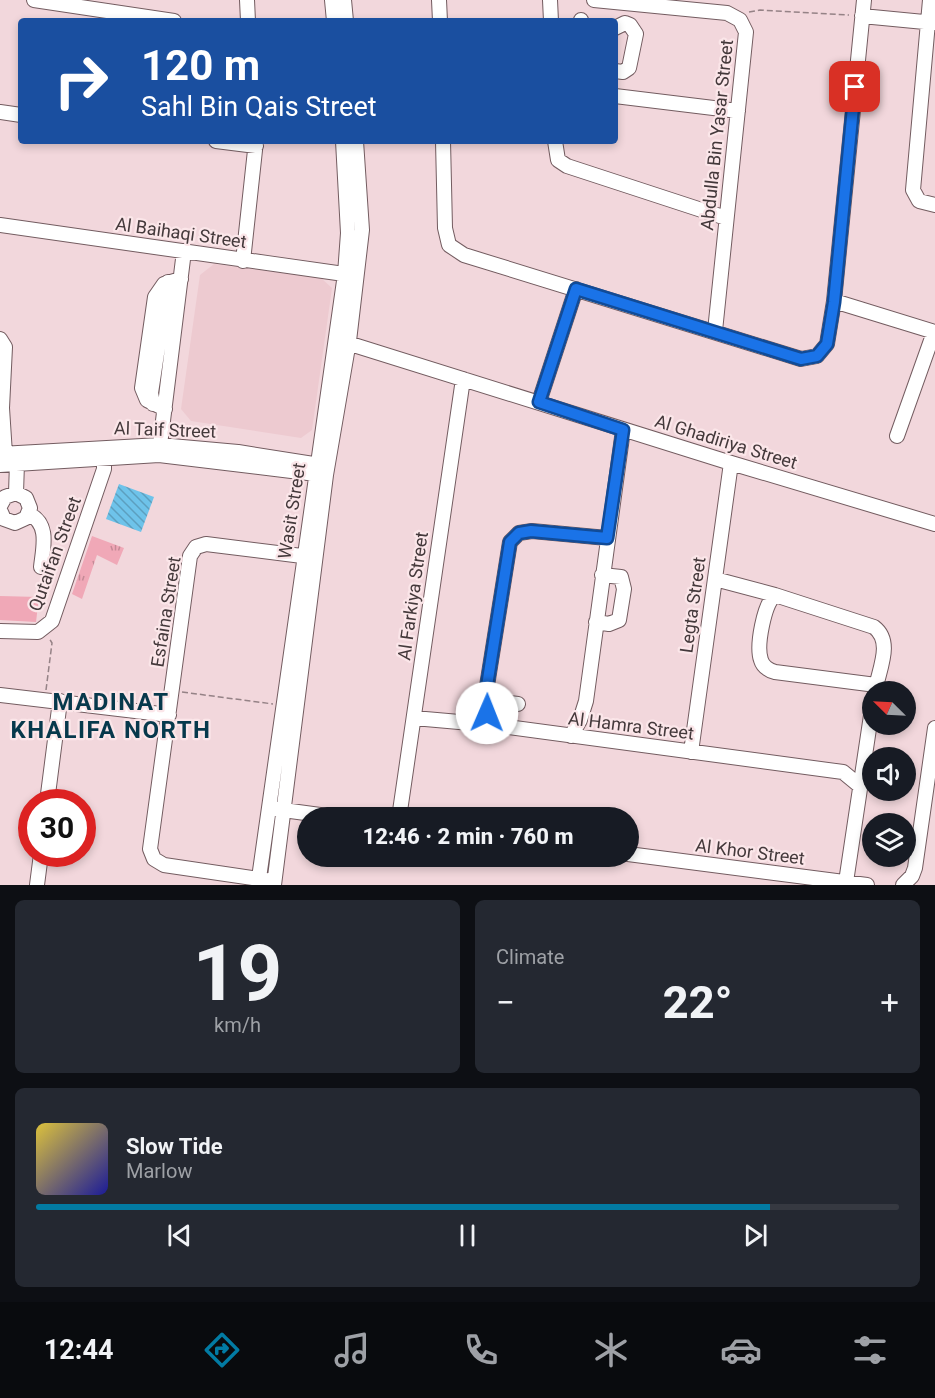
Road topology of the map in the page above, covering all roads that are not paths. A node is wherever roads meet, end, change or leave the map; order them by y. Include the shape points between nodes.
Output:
1 (34, 0) edge
2 (247, 0) edge
3 (332, 0) edge
4 (344, 0) edge
5 (439, 0) edge
6 (550, 0) edge
7 (594, 0) edge
8 (864, 0) edge
9 (930, 0) edge
10 (626, 3) junction
11 (862, 16) junction
12 (154, 18) edge
13 (248, 18) edge
14 (334, 18) edge
15 (346, 18) edge
16 (440, 18) edge
17 (551, 18) edge
18 (931, 23) edge
19 (620, 25) edge
20 (618, 71) edge
21 (618, 96) edge
22 (738, 111) junction
23 (0, 112) edge
24 (18, 115) edge
25 (256, 144) edge
26 (343, 144) edge
27 (356, 144) edge
28 (443, 144) edge
29 (555, 144) edge
30 (935, 205) edge
31 (726, 218) junction
32 (0, 225) edge
33 (184, 252) junction
34 (243, 261) junction
35 (350, 274) junction
36 (175, 280) junction
37 (576, 289) junction
38 (834, 302) junction
39 (715, 331) junction
40 (934, 332) edge
41 (0, 339) edge
42 (342, 341) junction
43 (463, 379) junction
44 (539, 402) junction
45 (159, 406) junction
46 (1, 409) edge
47 (623, 430) junction
48 (897, 436) dead end
49 (160, 450) junction
50 (105, 451) junction
51 (2, 457) edge
52 (17, 464) junction
53 (731, 464) junction
54 (322, 470) junction
55 (16, 493) junction
56 (0, 508) edge
57 (29, 514) junction
58 (935, 524) edge
59 (607, 538) junction
60 (310, 557) junction
61 (41, 567) dead end
62 (602, 574) junction
63 (715, 579) junction
64 (775, 595) junction
65 (596, 622) junction
66 (0, 631) edge
67 (877, 681) edge
68 (862, 686) edge
69 (0, 695) edge
70 (486, 700) junction
71 (60, 701) junction
72 (518, 704) dead end
73 (168, 715) junction
74 (414, 718) junction
75 (493, 725) junction
76 (935, 728) edge
77 (571, 736) junction
78 (691, 752) junction
79 (862, 762) edge
80 (843, 772) junction
81 (862, 774) edge
82 (860, 786) junction
83 (49, 789) edge
84 (401, 807) edge
85 (268, 808) junction
86 (284, 810) junction
87 (297, 812) edge
88 (639, 855) edge
89 (39, 867) edge
90 (259, 882) edge
91 (846, 882) junction
92 (274, 883) edge
93 (37, 885) edge
94 (867, 885) edge
95 (903, 885) edge

1 - 12 street
2 - 13 street
3 - 14 street
4 - 15 street
5 - 16 street
6 - 17 street
7 - 10 street, Abdulla Bin Yasar Street
8 - 11 street
9 - 18 street
10 - 19 street
10 - 22 street, Abdulla Bin Yasar Street via 727,13 740,21 746,32
11 - 18 street
11 - 38 street
18 - 30 street via 913,190 920,201
19 - 20 street via 630,25 636,34 632,62 623,72
21 - 22 street
22 - 31 street, Abdulla Bin Yasar Street
23 - 24 street
25 - 34 street
26 - 35 street, Wasit Street
27 - 35 street, Wasit Street via 362,230
28 - 37 street via 449,246 464,255
29 - 31 street via 558,160 567,166
31 - 39 street, Abdulla Bin Yasar Street
32 - 33 street, Al Baihaqi Street
33 - 34 street, Al Baihaqi Street
33 - 36 street
34 - 35 street, Al Baihaqi Street
35 - 42 street, Wasit Street
36 - 45 street
36 - 45 street via 160,287 155,297 142,388 145,398
37 - 39 street
37 - 44 street
38 - 39 street via 827,344 817,356 801,359
38 - 40 street
40 - 48 street
41 - 46 street via 5,347
42 - 43 street, Al Ghadiriya Street
42 - 54 street, Wasit Street
43 - 44 street, Al Ghadiriya Street
43 - 74 street, Al Farkiya Street
44 - 47 street, Al Ghadiriya Street
45 - 49 street
46 - 51 street
47 - 53 street, Al Ghadiriya Street
47 - 59 street
49 - 50 street, Al Taif Street
49 - 54 street, Al Taif Street
50 - 51 street, Al Taif Street
50 - 52 street, Al Taif Street
50 - 66 street, Qutaifan Street via 91,511 54,616 43,630
51 - 52 street, Al Taif Street
52 - 55 street
53 - 58 street, Al Ghadiriya Street
53 - 63 street, Legta Street
54 - 60 street, Wasit Street
55 - 56 street via 5,497
55 - 57 street via 29,502
56 - 57 street via 4,519 15,523
57 - 61 street via 44,532
59 - 62 street
59 - 70 street via 531,531 519,533 510,542
60 - 73 street, Esfaina Street via 206,544 196,547 190,556
60 - 85 street, Wasit Street via 282,705
60 - 86 street, Wasit Street
62 - 65 street
62 - 65 street via 621,578 624,589 619,620 609,624
63 - 64 street
63 - 78 street, Legta Street
64 - 67 street via 878,630 884,649
64 - 68 street via 765,609 760,658 765,668
65 - 77 street via 586,701
69 - 71 street
70 - 72 street
70 - 75 street
71 - 73 street
71 - 83 street
73 - 90 street, Esfaina Street via 150,849 154,860
74 - 75 street, Al Hamra Street
74 - 84 street, Al Farkiya Street
75 - 77 street, Al Hamra Street
76 - 95 street via 915,868
77 - 78 street, Al Hamra Street
78 - 80 street, Al Hamra Street
79 - 80 street
80 - 82 street
81 - 82 street
82 - 91 street
85 - 86 street
85 - 90 street, Wasit Street
86 - 87 street
86 - 92 street, Wasit Street
88 - 91 street, Al Khor Street
89 - 93 street
90 - 92 street, Esfaina Street
91 - 94 street, Al Khor Street

